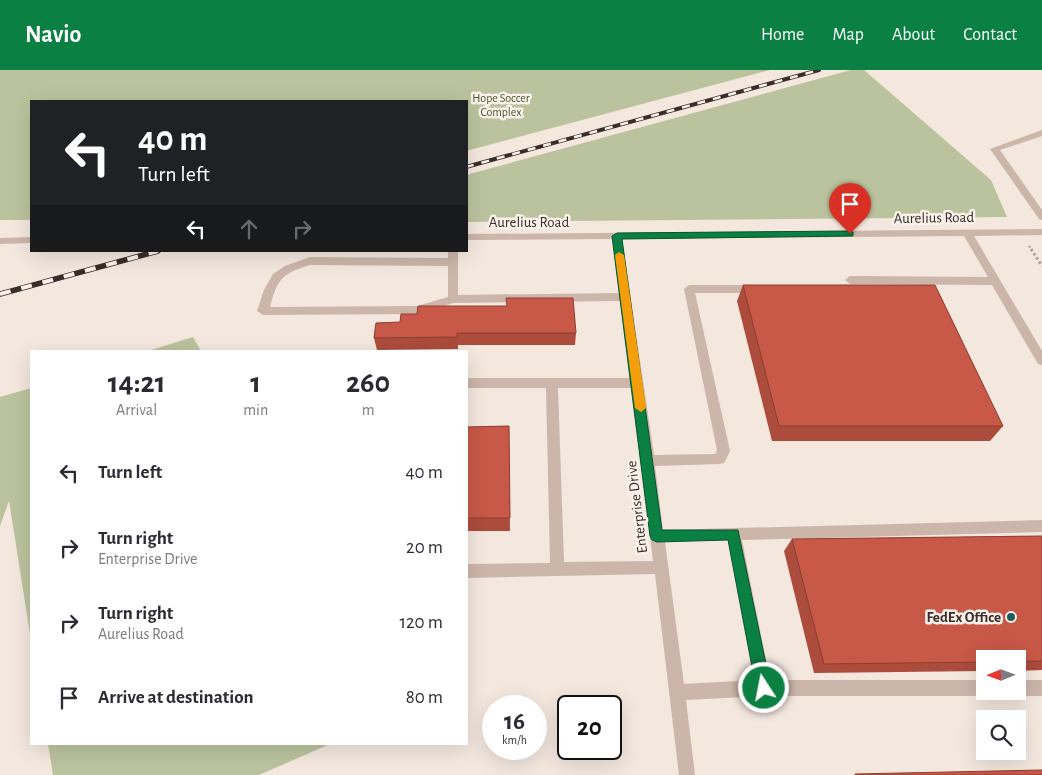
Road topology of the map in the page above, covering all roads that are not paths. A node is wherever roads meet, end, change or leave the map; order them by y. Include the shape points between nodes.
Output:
1 (1042, 133) edge
2 (1042, 217) edge
3 (1042, 232) edge
4 (967, 233) junction
5 (617, 236) junction
6 (468, 238) edge
7 (0, 240) edge
8 (30, 240) edge
9 (454, 256) edge
10 (850, 280) dead end
11 (995, 281) junction
12 (742, 289) edge
13 (626, 297) junction
14 (453, 299) junction
15 (1042, 362) edge
16 (468, 383) edge
17 (552, 383) junction
18 (637, 383) junction
19 (648, 461) junction
20 (1042, 526) edge
21 (734, 534) junction
22 (657, 536) junction
23 (661, 567) junction
24 (557, 568) junction
25 (468, 570) edge
26 (764, 688) junction
27 (976, 688) edge
28 (1026, 688) edge
29 (1042, 688) edge
30 (676, 692) junction
31 (687, 775) edge

1 - 2 street via 995,149
3 - 4 street, Aurelius Road
4 - 5 street, Aurelius Road
4 - 11 street
5 - 6 street, Aurelius Road
5 - 13 street, Enterprise Drive
7 - 8 street
9 - 14 street
9 - 14 street via 310,261 290,267 272,279 263,310 417,310
10 - 11 street
11 - 15 street
12 - 19 street via 689,289 724,451 722,457
13 - 14 street
13 - 18 street, Enterprise Drive
16 - 17 street
17 - 18 street
17 - 24 street
18 - 19 street, Enterprise Drive
19 - 22 street, Enterprise Drive
20 - 21 street
21 - 22 street
21 - 26 street
22 - 23 street, Enterprise Drive
23 - 24 street
23 - 30 street, Enterprise Drive
24 - 25 street
26 - 27 street
26 - 30 street
28 - 29 street
30 - 31 street, Enterprise Drive

